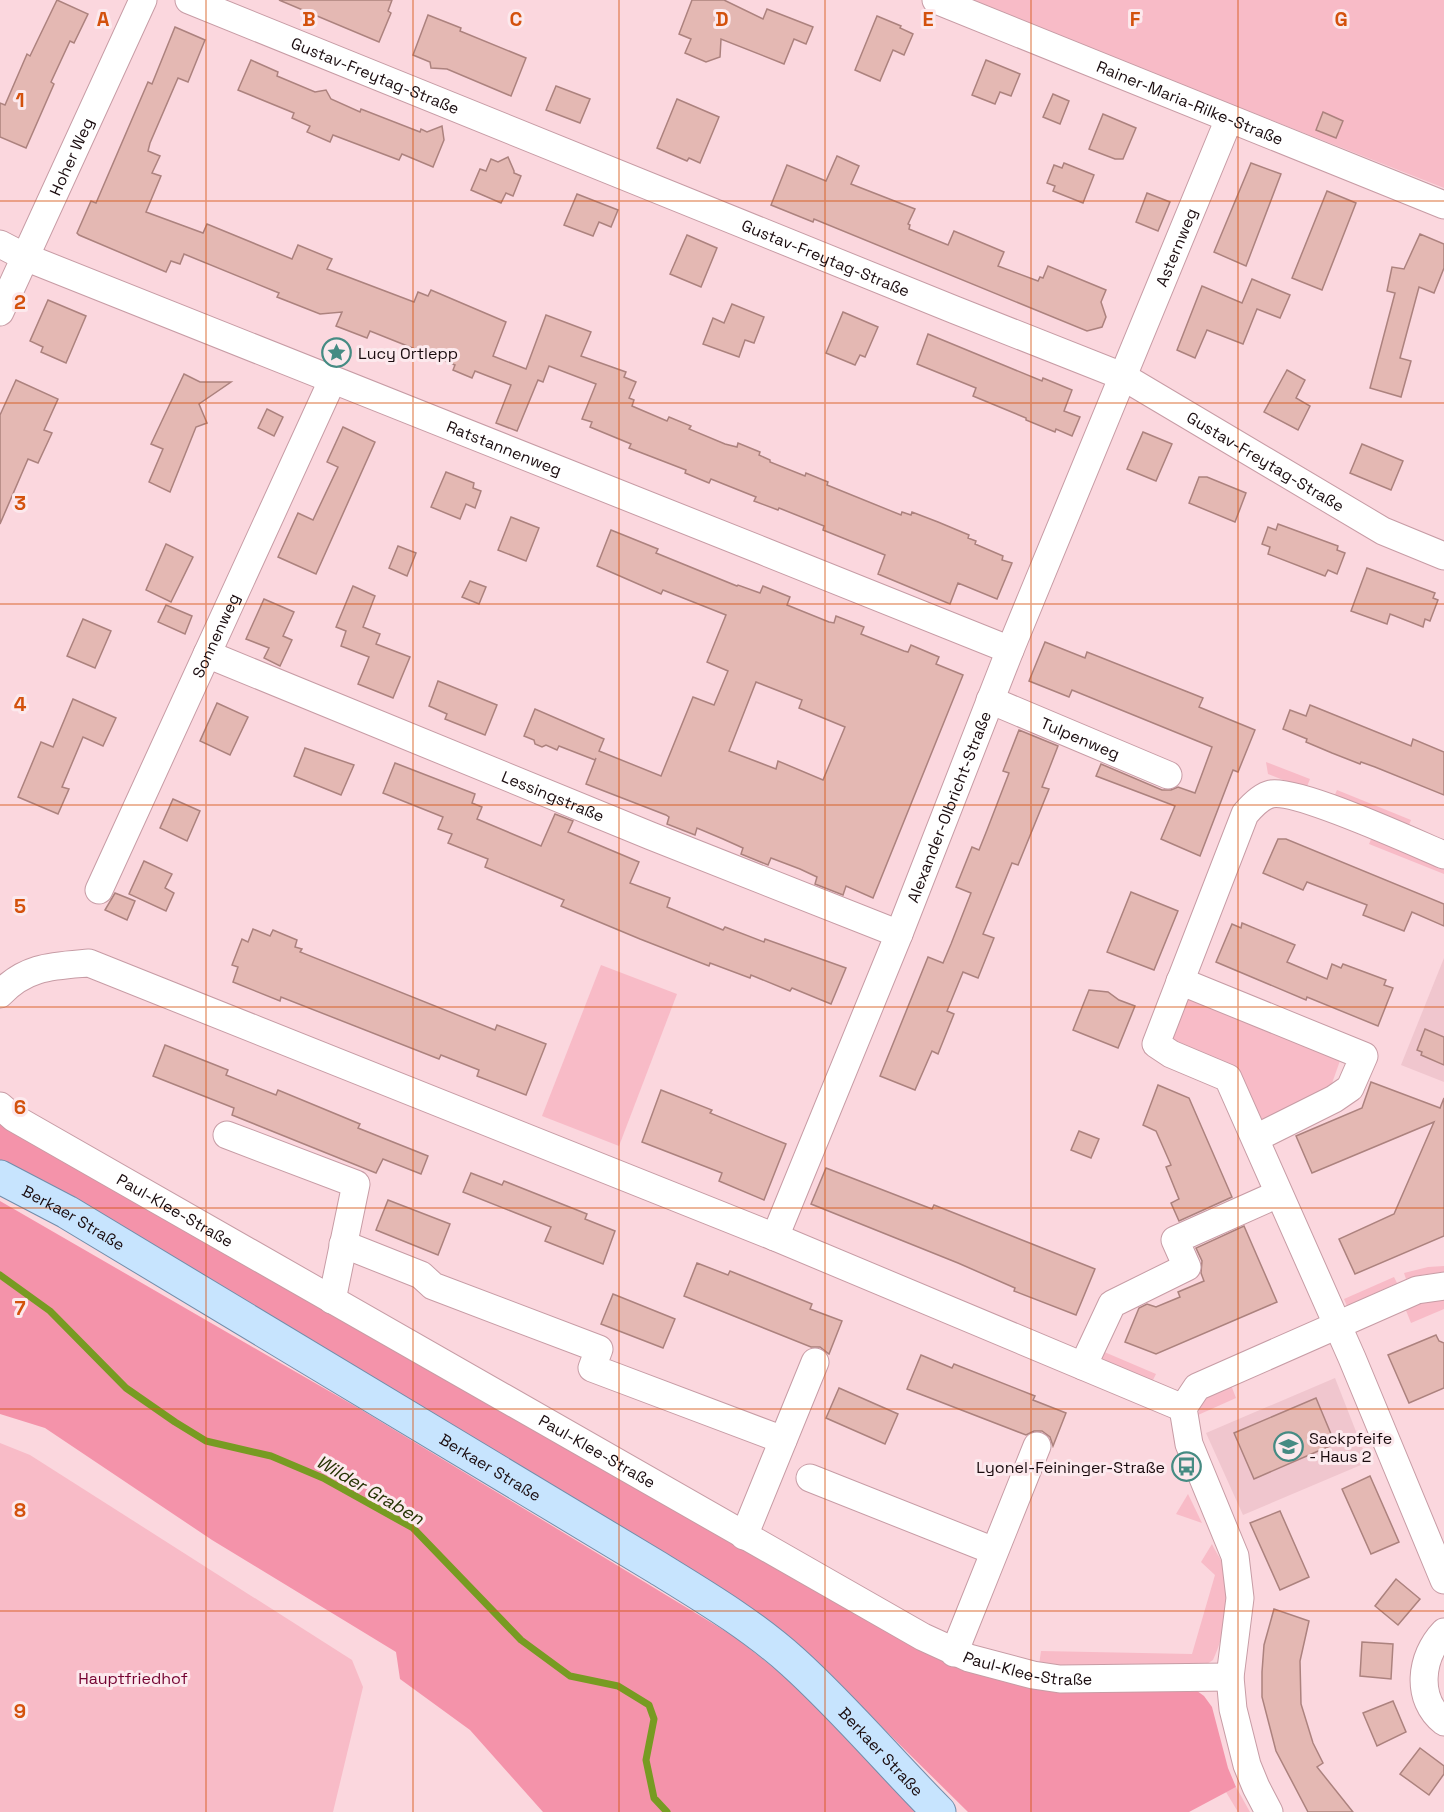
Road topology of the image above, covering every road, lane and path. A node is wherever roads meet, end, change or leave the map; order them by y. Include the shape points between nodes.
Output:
1 (143, 0) edge
2 (189, 0) edge
3 (936, 0) edge
4 (1229, 119) junction
5 (1444, 206) edge
6 (0, 244) edge
7 (25, 256) junction
8 (0, 312) edge
9 (1122, 376) junction
10 (332, 381) junction
11 (1444, 556) edge
12 (1010, 650) junction
13 (207, 654) junction
14 (990, 700) junction
15 (1168, 774) dead end
16 (1444, 855) edge
17 (99, 890) dead end
18 (899, 934) junction
19 (1180, 981) junction
20 (0, 994) edge
21 (0, 1106) edge
22 (227, 1136) dead end
23 (1256, 1138) junction
24 (0, 1177) edge
25 (1278, 1194) junction
26 (775, 1237) junction
27 (344, 1244) junction
28 (1444, 1286) edge
29 (332, 1299) junction
30 (1337, 1326) junction
31 (815, 1362) dead end
32 (1083, 1366) junction
33 (1182, 1408) junction
34 (783, 1440) junction
35 (1037, 1446) dead end
36 (810, 1478) dead end
37 (744, 1536) junction
38 (994, 1551) junction
39 (1444, 1580) edge
40 (1444, 1632) edge
41 (954, 1653) junction
42 (1230, 1677) junction
43 (1444, 1722) edge
44 (939, 1812) edge
45 (1269, 1812) edge

1 - 7 street, Hoher Weg
2 - 9 street, Gustav-Freytag-Straße
3 - 4 street, Rainer-Maria-Rilke-Straße
4 - 5 street, Rainer-Maria-Rilke-Straße
4 - 9 street, Asternweg
6 - 7 street, Ratstannenweg
7 - 8 street, Hoher Weg
7 - 10 street, Ratstannenweg
9 - 11 street, Gustav-Freytag-Straße via 1383,531
9 - 12 street, Alexander-Olbricht-Straße
10 - 12 street, Ratstannenweg
10 - 13 street, Sonnenweg
12 - 14 street, Alexander-Olbricht-Straße
13 - 17 street, Sonnenweg
13 - 18 street, Lessingstraße
14 - 15 street, Tulpenweg
14 - 18 street, Alexander-Olbricht-Straße
16 - 19 street via 1300,797 1270,794 1245,814
18 - 26 street, Alexander-Olbricht-Straße
19 - 23 street via 1156,1044 1228,1078
19 - 23 street via 1364,1056 1350,1088
20 - 26 street via 17,978 34,970 89,963
21 - 29 street, Paul-Klee-Straße via 14,1118
22 - 27 street via 356,1184
23 - 25 street
24 - 44 main road, Berkaer Straße via 67,1212 739,1618 839,1705
25 - 30 street
25 - 32 street via 1175,1240 1187,1267 1112,1304
26 - 32 street
27 - 29 street
27 - 34 street via 421,1275 433,1286 599,1349 592,1368
28 - 30 street via 1417,1290
29 - 37 street, Paul-Klee-Straße
30 - 33 street via 1197,1387
30 - 39 street
31 - 34 street
32 - 33 street
33 - 42 street via 1189,1444 1235,1556 1239,1578 1239,1614
34 - 37 street
35 - 38 street
36 - 38 street
37 - 41 street, Paul-Klee-Straße
38 - 41 street
40 - 43 street via 1433,1646 1424,1671 1426,1697
41 - 42 street, Paul-Klee-Straße via 1060,1679
42 - 45 street via 1246,1765

